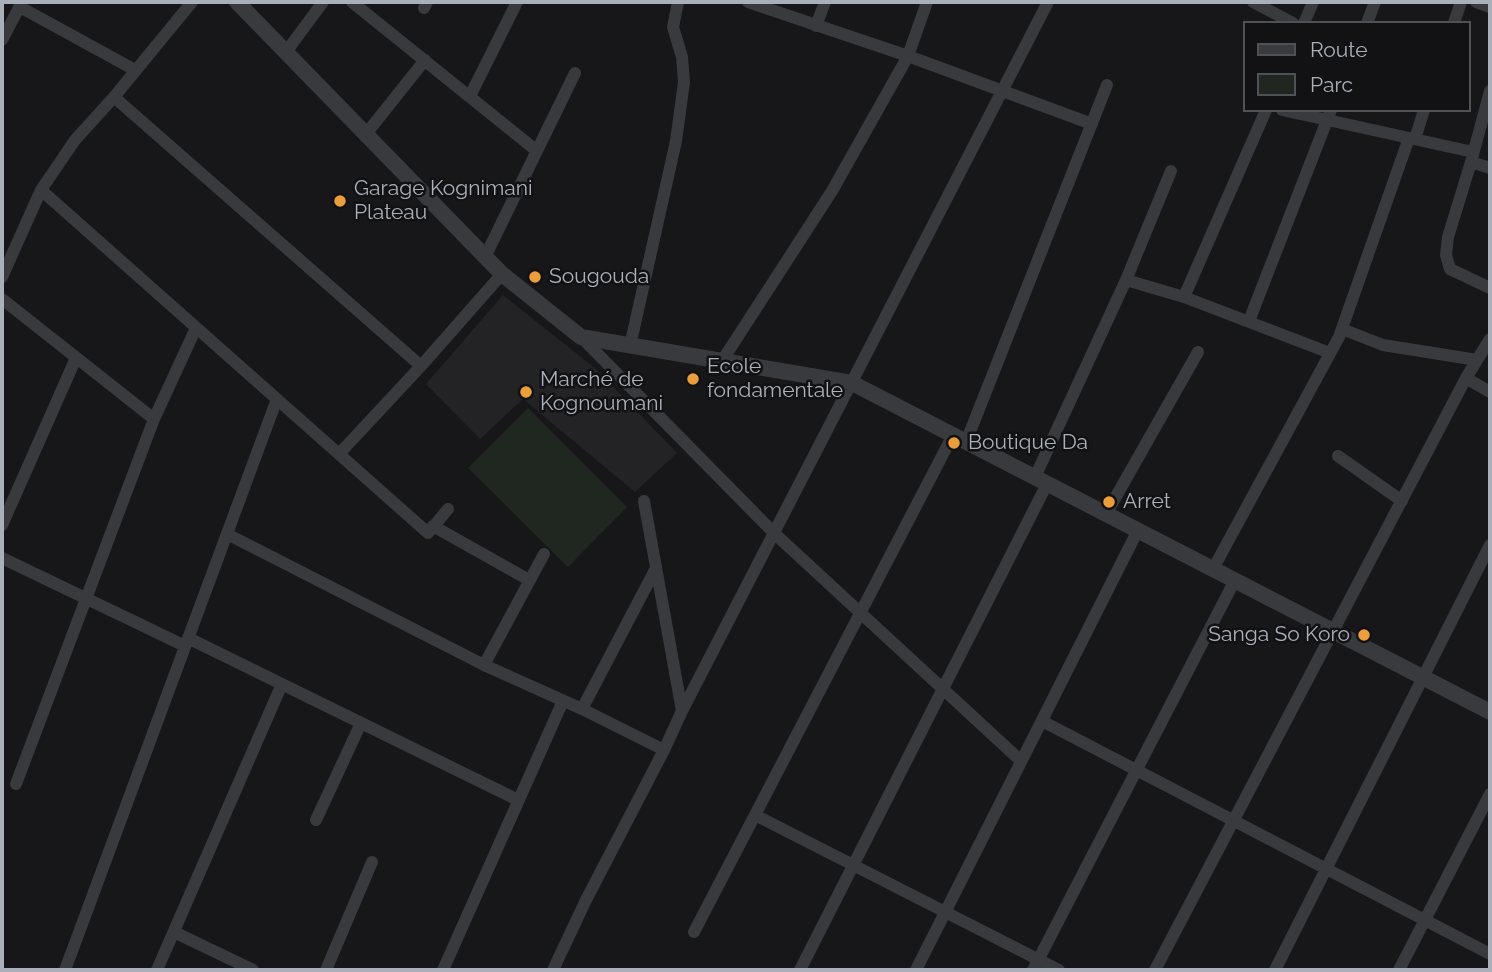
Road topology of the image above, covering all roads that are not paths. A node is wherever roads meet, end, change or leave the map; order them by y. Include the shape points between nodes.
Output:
1 (192, 2) edge
2 (237, 2) edge
3 (323, 2) edge
4 (352, 2) edge
5 (517, 2) edge
6 (678, 2) edge
7 (748, 2) edge
8 (825, 2) edge
9 (927, 2) edge
10 (1048, 2) edge
11 (1253, 2) edge
12 (1313, 2) edge
13 (1375, 2) edge
14 (1461, 2) edge
15 (1476, 2) edge
16 (21, 4) edge
17 (1490, 7) edge
18 (1289, 21) edge
19 (1305, 21) edge
20 (1368, 21) edge
21 (1455, 21) edge
22 (816, 26) junction
23 (2, 40) edge
24 (286, 52) junction
25 (908, 56) junction
26 (425, 60) junction
27 (135, 70) junction
28 (575, 73) dead end
29 (1107, 85) dead end
30 (1490, 90) edge
31 (1002, 91) junction
32 (470, 96) junction
33 (114, 97) junction
34 (1265, 112) edge
35 (1301, 112) edge
36 (1423, 112) edge
37 (1329, 115) edge
38 (1092, 124) junction
39 (366, 134) junction
40 (1412, 139) junction
41 (537, 151) junction
42 (1472, 157) junction
43 (1490, 168) edge
44 (1171, 171) dead end
45 (41, 190) junction
46 (485, 257) junction
47 (502, 274) junction
48 (2, 277) edge
49 (1126, 280) junction
50 (1490, 288) edge
51 (1184, 297) junction
52 (2, 299) edge
53 (1249, 321) junction
54 (197, 328) junction
55 (1342, 329) junction
56 (581, 337) junction
57 (1490, 339) edge
58 (630, 346) junction
59 (1198, 352) dead end
60 (1330, 354) junction
61 (76, 358) junction
62 (1478, 360) junction
63 (722, 361) junction
64 (421, 366) junction
65 (1466, 378) junction
66 (852, 383) junction
67 (1490, 392) edge
68 (277, 399) junction
69 (153, 419) junction
70 (960, 439) junction
71 (339, 454) junction
72 (1338, 456) dead end
73 (1041, 480) junction
74 (644, 501) dead end
75 (1402, 501) junction
76 (448, 509) dead end
77 (1107, 514) junction
78 (2, 526) edge
79 (433, 526) junction
80 (1138, 530) junction
81 (774, 533) junction
82 (227, 534) junction
83 (1490, 545) edge
84 (544, 554) dead end
85 (2, 558) edge
86 (656, 568) junction
87 (1213, 569) junction
88 (529, 580) junction
89 (1235, 580) junction
90 (86, 598) junction
91 (861, 613) junction
92 (1334, 631) junction
93 (187, 642) junction
94 (484, 665) junction
95 (1423, 677) junction
96 (282, 684) junction
97 (943, 688) junction
98 (563, 701) junction
99 (582, 709) junction
100 (682, 711) junction
101 (1490, 712) edge
102 (1042, 721) junction
103 (360, 723) junction
104 (664, 750) junction
105 (1021, 761) junction
106 (1136, 771) junction
107 (16, 784) dead end
108 (1490, 794) edge
109 (518, 800) junction
110 (755, 815) junction
111 (316, 820) dead end
112 (1233, 821) junction
113 (372, 862) dead end
114 (853, 865) junction
115 (1326, 869) junction
116 (945, 912) junction
117 (1425, 920) junction
118 (174, 932) junction
119 (694, 932) dead end
120 (1490, 954) edge
121 (1036, 965) edge
122 (65, 970) edge
123 (157, 970) edge
124 (253, 970) edge
125 (326, 970) edge
126 (443, 970) edge
127 (553, 970) edge
128 (800, 970) edge
129 (916, 970) edge
130 (1059, 970) edge
131 (1154, 970) edge
132 (1275, 970) edge
133 (1399, 970) edge

1 - 27 street
2 - 24 street
3 - 24 street
4 - 26 street
5 - 32 street
6 - 58 street via 673,27 684,82 676,141
7 - 22 street
8 - 22 street
9 - 25 street
10 - 31 street
11 - 18 street
12 - 19 street
13 - 20 street
14 - 21 street
15 - 17 street
16 - 23 street
16 - 27 street
22 - 25 street
24 - 39 street
25 - 31 street
25 - 63 street via 832,191
26 - 32 street
26 - 39 street
27 - 33 street
28 - 41 street
29 - 38 street
30 - 42 street
31 - 38 street
31 - 66 street
32 - 41 street
33 - 45 street via 75,140
33 - 64 street
34 - 51 street
35 - 37 street
36 - 40 street
37 - 40 street
37 - 53 street
38 - 70 street
39 - 46 street
40 - 42 street
40 - 55 street
41 - 46 street
42 - 43 street
42 - 50 street via 1446,255 1450,269
44 - 49 street
45 - 48 street
45 - 54 street
46 - 47 street
47 - 56 street
47 - 64 street
49 - 51 street
49 - 73 street
51 - 53 street
52 - 61 street
53 - 60 street
54 - 68 street
54 - 69 street
55 - 60 street
55 - 62 street via 1383,345
56 - 58 street
56 - 81 street
57 - 62 street
58 - 63 street
59 - 77 street
60 - 87 street
61 - 69 street
61 - 78 street
62 - 65 street
63 - 66 street
64 - 71 street
65 - 67 street
65 - 75 street
66 - 70 street
66 - 81 street
68 - 71 street
68 - 82 street
69 - 90 street
70 - 73 street
70 - 91 street
71 - 79 street via 428,533
72 - 75 street
73 - 77 street
73 - 97 street
74 - 86 street
75 - 92 street
76 - 79 street
77 - 80 street
79 - 88 street
80 - 87 street
80 - 102 street
81 - 91 street
81 - 100 street
82 - 93 street
82 - 94 street
83 - 95 street
84 - 88 street
85 - 90 street
86 - 99 street
86 - 100 street
87 - 89 street
88 - 94 street
89 - 92 street
89 - 106 street
90 - 93 street
90 - 107 street
91 - 97 street
91 - 110 street
92 - 95 street
92 - 112 street
93 - 96 street
93 - 122 street
94 - 98 street
95 - 101 street
95 - 115 street
96 - 103 street
96 - 118 street
97 - 105 street
97 - 114 street
98 - 99 street
98 - 109 street
99 - 104 street
100 - 104 street
102 - 105 street
102 - 106 street
103 - 109 street
103 - 111 street
104 - 127 street
105 - 116 street
106 - 112 street
106 - 121 street
108 - 117 street
109 - 126 street
110 - 114 street
110 - 119 street
112 - 115 street
112 - 131 street
113 - 125 street
114 - 116 street
114 - 128 street
115 - 117 street
115 - 132 street
116 - 121 street
116 - 129 street
117 - 120 street
117 - 133 street
118 - 123 street
118 - 124 street
121 - 130 street

